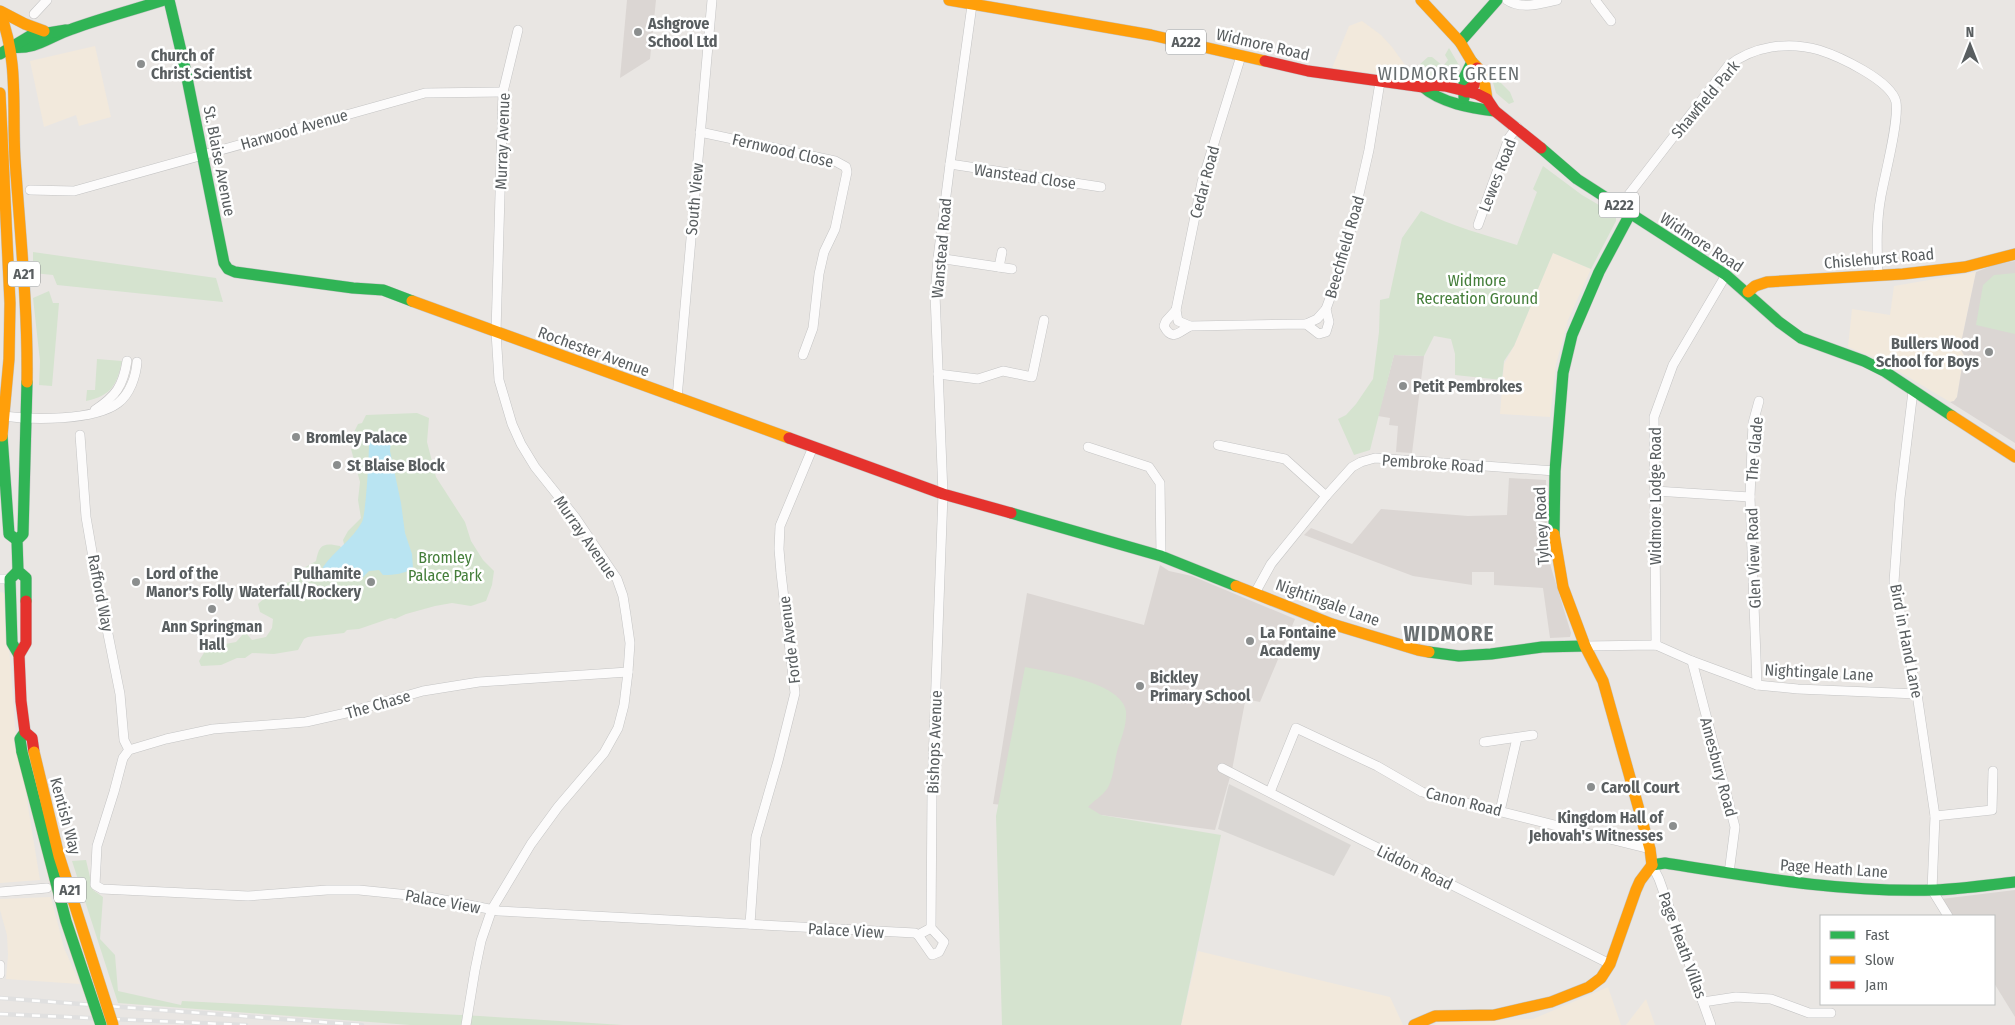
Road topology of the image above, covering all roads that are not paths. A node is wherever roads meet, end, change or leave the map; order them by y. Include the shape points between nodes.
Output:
1 (47, 0) edge
2 (164, 0) edge
3 (169, 0) edge
4 (712, 0) edge
5 (948, 0) edge
6 (1421, 0) edge
7 (1497, 0) edge
8 (1507, 0) edge
9 (1557, 0) edge
10 (1595, 0) edge
11 (972, 5) junction
12 (0, 12) edge
13 (34, 14) dead end
14 (1611, 21) dead end
15 (69, 30) junction
16 (518, 30) dead end
17 (44, 31) junction
18 (1460, 42) junction
19 (10, 47) junction
20 (0, 54) edge
21 (1241, 56) junction
22 (1474, 65) junction
23 (1380, 82) junction
24 (1423, 88) junction
25 (503, 92) junction
26 (1466, 92) junction
27 (0, 93) edge
28 (1487, 99) junction
29 (1462, 103) junction
30 (1495, 111) junction
31 (1517, 127) junction
32 (700, 132) junction
33 (202, 155) junction
34 (950, 164) junction
35 (1101, 187) dead end
36 (29, 189) dead end
37 (1620, 206) junction
38 (1630, 214) junction
39 (1478, 225) dead end
40 (1002, 252) dead end
41 (2015, 254) edge
42 (938, 258) junction
43 (999, 267) junction
44 (228, 269) joint
45 (1012, 269) dead end
46 (1726, 275) junction
47 (1878, 276) junction
48 (1748, 292) junction
49 (1326, 309) junction
50 (1176, 310) junction
51 (1044, 320) dead end
52 (1306, 324) junction
53 (1190, 326) junction
54 (496, 332) junction
55 (803, 355) dead end
56 (127, 361) dead end
57 (137, 364) dead end
58 (938, 374) junction
59 (1913, 391) junction
60 (677, 398) junction
61 (1759, 401) dead end
62 (91, 413) junction
63 (4, 416) junction
64 (25, 419) junction
65 (80, 435) dead end
66 (1218, 445) dead end
67 (813, 447) junction
68 (1088, 447) dead end
69 (2015, 457) edge
70 (1555, 471) junction
71 (1655, 491) junction
72 (943, 494) junction
73 (1326, 496) junction
74 (1750, 497) junction
75 (17, 540) junction
76 (1161, 556) junction
77 (10, 576) edge
78 (1254, 593) junction
79 (1656, 645) junction
80 (1585, 646) junction
81 (1692, 661) junction
82 (628, 672) junction
83 (1757, 685) junction
84 (1917, 694) junction
85 (25, 732) junction
86 (1533, 735) dead end
87 (1517, 738) junction
88 (1484, 742) dead end
89 (130, 750) junction
90 (1222, 768) dead end
91 (1993, 771) dead end
92 (1270, 792) junction
93 (1500, 811) junction
94 (1935, 816) junction
95 (1650, 850) junction
96 (1652, 866) junction
97 (1729, 873) junction
98 (2015, 882) edge
99 (47, 888) dead end
100 (1932, 890) junction
101 (0, 892) edge
102 (492, 909) junction
103 (1947, 915) edge
104 (750, 924) junction
105 (931, 928) junction
106 (918, 935) junction
107 (1610, 964) junction
108 (0, 965) edge
109 (0, 974) edge
110 (1703, 1002) junction
111 (1831, 1013) dead end
112 (101, 1025) edge
113 (113, 1025) edge
114 (466, 1025) edge
115 (1414, 1025) edge
116 (1712, 1025) edge

1 - 13 street
2 - 15 main road
3 - 33 main road, St. Blaise Avenue
4 - 32 street, South View
5 - 11 main road, Widmore Road / A222
6 - 18 main road
7 - 18 main road
8 - 9 street via 1526,6
10 - 14 street
11 - 21 main road, Widmore Road / A222 via 1151,35
11 - 34 street, Wanstead Road
12 - 17 main road
12 - 19 main road, A21
15 - 17 main road
15 - 19 main road via 36,46
16 - 25 street, Murray Avenue
17 - 19 main road via 19,40
18 - 22 main road
19 - 20 main road
19 - 64 main road, Kentish Way / A21 via 15,83 15,157 26,302
21 - 23 main road, Widmore Road / A222
21 - 50 street, Cedar Road via 1202,182
22 - 26 main road via 1467,69
22 - 28 main road via 1483,73
23 - 24 main road, Widmore Road / A222
23 - 49 street, Beechfield Road via 1352,225
24 - 26 main road, Widmore Road / A222 via 1434,85
24 - 29 main road, Widmore Road / A222 via 1433,96
25 - 33 street, Harwood Avenue via 425,92
25 - 54 street, Murray Avenue
26 - 28 main road, Widmore Road / A222
26 - 29 main road
27 - 63 main road, Kentish Way / A21 via 10,303
28 - 30 main road, Widmore Road / A222
29 - 30 main road, Widmore Road / A222 via 1480,110
30 - 31 main road, Widmore Road / A222
31 - 37 main road, Widmore Road / A222 via 1577,179
31 - 39 street, Lewes Road
32 - 55 street, Fernwood Close via 835,161 846,167 835,229 824,252 819,274 813,328
32 - 60 street, South View
33 - 36 street, Harwood Avenue via 74,191
33 - 44 main road, St. Blaise Avenue via 224,263
34 - 35 street, Wanstead Close
34 - 42 street, Wanstead Road
37 - 38 main road, Widmore Road / A222
37 - 47 street, Shawfield Park via 1728,66 1748,53 1767,48 1813,48 1879,80 1896,102 1877,226
38 - 46 main road, Widmore Road / A222
38 - 70 main road, Tylney Road via 1599,272 1572,335 1563,373
40 - 43 street
41 - 47 main road, Chislehurst Road via 1965,267
42 - 43 street
42 - 58 street, Wanstead Road via 935,294
43 - 45 street
44 - 54 main road, Rochester Avenue via 383,290
46 - 48 main road, Widmore Road / A222
46 - 71 street, Widmore Lodge Road via 1672,365 1654,417
47 - 48 main road, Chislehurst Road via 1767,282 1754,286
48 - 59 main road, A222 via 1801,338 1884,371
49 - 52 street via 1318,319
49 - 52 street, Beechfield Road via 1329,322 1326,332 1319,334
50 - 53 street via 1178,320
50 - 53 street, Cedar Road via 1166,321 1167,332 1172,336 1178,335
51 - 58 street via 1032,377 1003,371 978,379
52 - 53 street, Beechfield Road
54 - 60 main road, Rochester Avenue
54 - 82 street, Murray Avenue via 500,380 521,444 617,579 630,643
56 - 62 street via 121,386 110,400
57 - 62 street via 135,378 120,403
58 - 72 street, Wanstead Road
59 - 69 main road, A222
59 - 84 street, Bird in Hand Lane via 1894,582
60 - 67 main road, Rochester Avenue
61 - 74 street, The Glade via 1753,423
62 - 64 street
63 - 64 street
63 - 75 main road, Kentish Way / A21 via 2,446 8,534
64 - 75 main road, Kentish Way / A21 via 23,534
65 - 89 street, Rafford Way via 86,517 120,694 124,740
66 - 73 street via 1285,459
67 - 72 main road, Rochester Avenue
67 - 104 street, Forde Avenue via 778,535 795,693 756,837
68 - 76 street via 1149,468 1160,483
70 - 73 street, Pembroke Road via 1375,458 1352,468
70 - 80 main road, Tylney Road via 1554,531 1558,561 1563,587
71 - 74 street, Glen View Road
71 - 79 street, Widmore Lodge Road
72 - 76 main road, Nightingale Lane
72 - 105 street, Bishops Avenue via 932,790
73 - 78 street, Pembroke Road via 1271,564
74 - 83 street, Glen View Road
75 - 77 main road, Kentish Way / A21
76 - 78 main road, Nightingale Lane
77 - 85 main road, Kentish Way / A21 via 26,578 26,643 19,655
78 - 80 main road, Nightingale Lane via 1332,624 1426,651 1459,656
79 - 80 street, Nightingale Lane
79 - 81 street, Nightingale Lane
80 - 95 main road, Tylney Road via 1603,682
81 - 83 street, Nightingale Lane
81 - 97 street, Amesbury Road via 1735,827
82 - 89 street, The Chase via 479,682 423,691 306,722 214,729 159,740
82 - 102 street, Murray Avenue via 618,728 604,753 531,844
83 - 84 street, Nightingale Lane
84 - 94 street, Bird in Hand Lane
85 - 112 main road, Kentish Way / A21, bridge via 20,739 22,752 66,921
85 - 113 main road, Kentish Way / A21, bridge via 32,738 76,913
86 - 87 street
87 - 88 street
87 - 93 street
89 - 102 street, Palace View via 123,758 97,846 94,881 98,888 233,896 381,891
90 - 92 street, Liddon Road
91 - 94 street via 1992,810
92 - 93 street, Canon Road via 1296,728 1377,766 1422,792
92 - 107 street, Liddon Road
93 - 95 street, Canon Road
94 - 100 street, Bird in Hand Lane
95 - 96 main road, Tylney Road
96 - 97 main road, Page Heath Lane via 1665,863
96 - 107 main road via 1635,891
96 - 110 street, Page Heath Villas
97 - 100 main road, Page Heath Lane via 1790,883
98 - 100 main road, Page Heath Lane
99 - 101 street
100 - 103 street
102 - 104 street, Palace View
102 - 114 street, Murray Avenue via 481,941
104 - 106 street, Palace View
105 - 106 street
105 - 106 street, Bishops Avenue via 944,942 940,952 932,955
107 - 115 main road via 1601,978 1589,987 1551,1002 1494,1015 1435,1016
108 - 109 street
110 - 111 street via 1736,997 1771,998 1809,1013
110 - 116 street, Page Heath Villas

